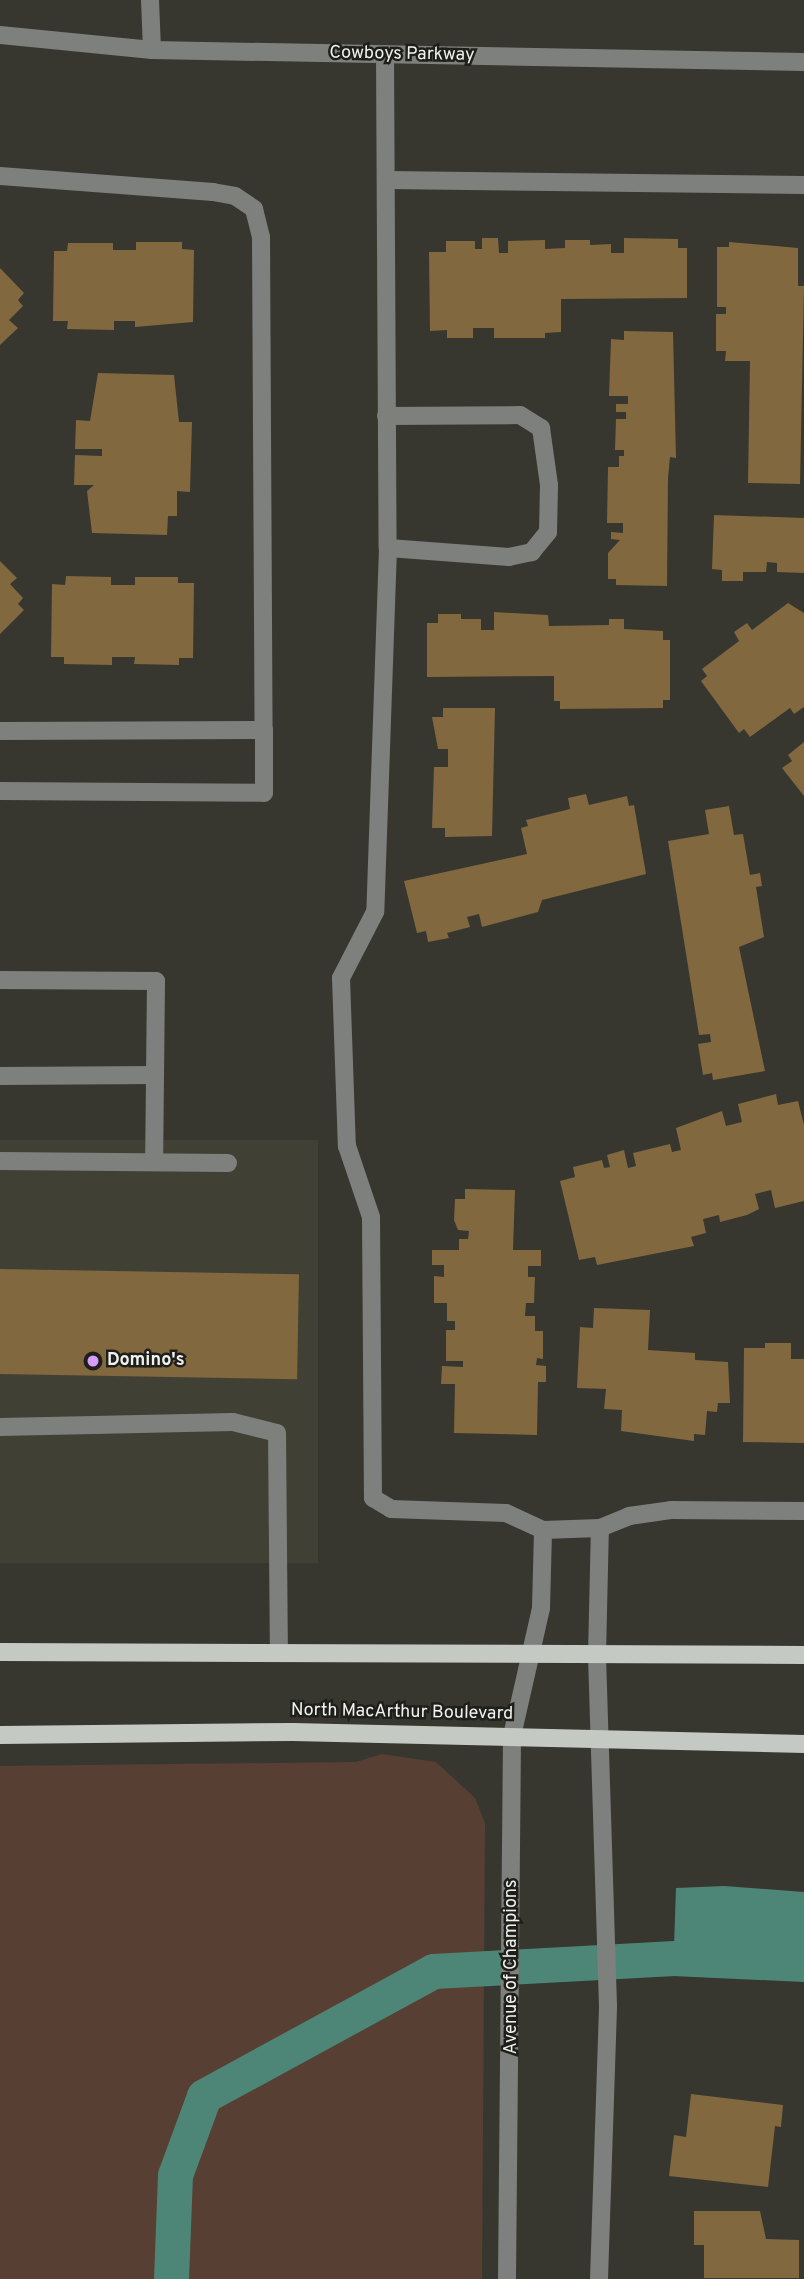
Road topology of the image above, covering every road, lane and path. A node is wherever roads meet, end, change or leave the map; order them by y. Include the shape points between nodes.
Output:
1 (150, 0) edge
2 (0, 35) edge
3 (152, 50) junction
4 (385, 54) junction
5 (804, 62) edge
6 (0, 176) edge
7 (387, 180) junction
8 (804, 185) edge
9 (386, 416) junction
10 (388, 548) junction
11 (264, 730) junction
12 (0, 731) edge
13 (0, 791) edge
14 (0, 980) edge
15 (155, 1075) junction
16 (0, 1076) edge
17 (0, 1161) edge
18 (154, 1162) junction
19 (228, 1163) dead end
20 (0, 1427) edge
21 (804, 1511) edge
22 (600, 1528) junction
23 (543, 1530) junction
24 (0, 1652) edge
25 (279, 1653) junction
26 (804, 1655) edge
27 (527, 1656) junction
28 (597, 1656) junction
29 (0, 1735) edge
30 (512, 1736) junction
31 (600, 1738) junction
32 (804, 1744) edge
33 (507, 2279) edge
34 (599, 2279) edge

1 - 3 street
2 - 3 street, Cowboys Parkway via 53,44
3 - 4 street, Cowboys Parkway
4 - 5 street, Cowboys Parkway
4 - 7 street
6 - 11 street via 213,192 234,196 254,209 261,237
7 - 8 street
7 - 9 street
9 - 10 street
9 - 10 street via 520,415 541,428 549,485 548,532 532,552 509,557
10 - 23 street via 374,912 341,978 347,1146 371,1217 373,1498 391,1509 506,1513
11 - 12 street
11 - 13 street via 264,793
14 - 15 street via 156,981
15 - 16 street
15 - 18 street
17 - 18 street
18 - 19 street
20 - 25 street via 233,1422 277,1433
21 - 22 street via 671,1510 629,1516
22 - 23 street
22 - 28 street
23 - 27 street, Avenue of Champions via 541,1608
24 - 25 main road
25 - 27 main road
26 - 28 main road
27 - 28 main road
27 - 30 street, Avenue of Champions
28 - 31 street
29 - 30 main road, North MacArthur Boulevard
30 - 31 main road, North MacArthur Boulevard
30 - 33 street, Avenue of Champions
31 - 32 main road, North MacArthur Boulevard
31 - 34 street via 608,2006

